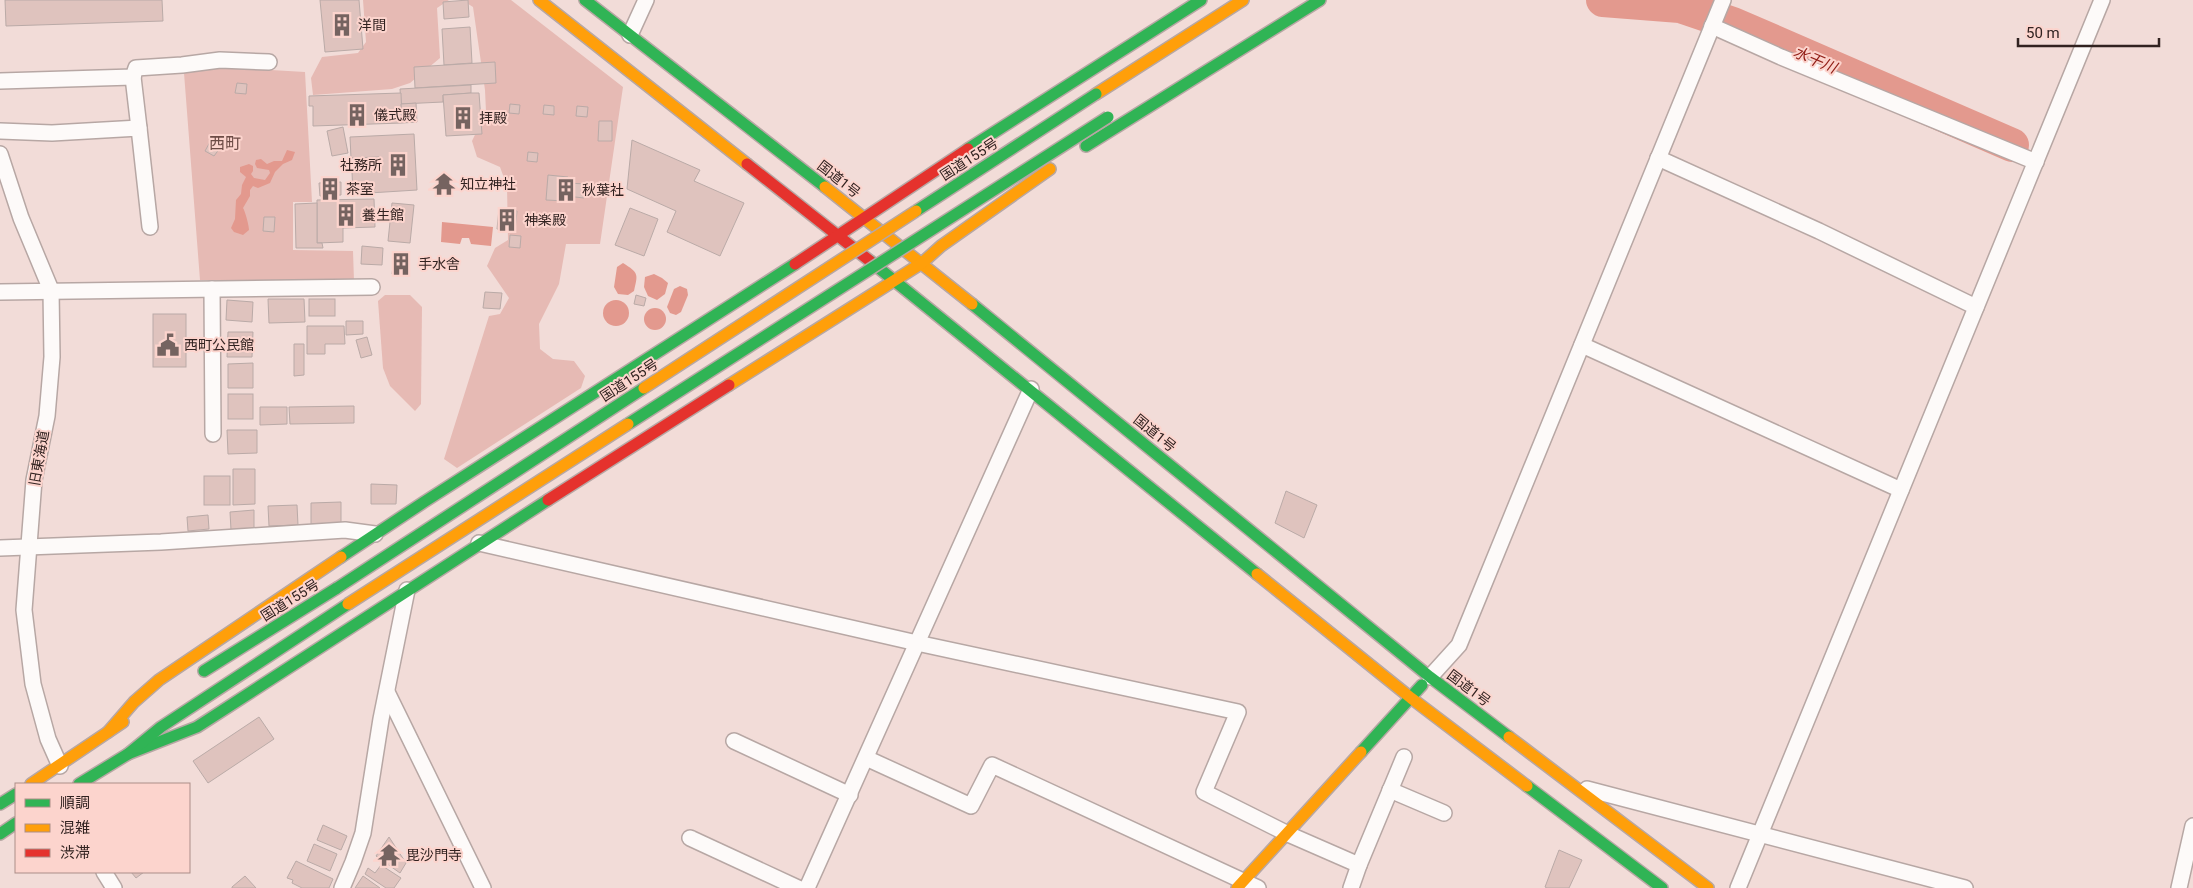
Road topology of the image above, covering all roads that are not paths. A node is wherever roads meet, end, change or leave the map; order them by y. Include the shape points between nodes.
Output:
1 (539, 0) edge
2 (585, 0) edge
3 (646, 0) edge
4 (1201, 0) edge
5 (1244, 0) edge
6 (1320, 0) edge
7 (1723, 0) edge
8 (2102, 0) edge
9 (1712, 26) junction
10 (630, 35) junction
11 (269, 62) dead end
12 (133, 77) junction
13 (0, 81) edge
14 (1112, 115) dead end
15 (139, 128) junction
16 (0, 131) edge
17 (1076, 152) dead end
18 (0, 154) edge
19 (1658, 158) junction
20 (2036, 162) junction
21 (1059, 163) dead end
22 (865, 218) junction
23 (150, 227) dead end
24 (838, 236) junction
25 (922, 263) junction
26 (895, 279) junction
27 (372, 286) dead end
28 (212, 289) junction
29 (51, 290) junction
30 (0, 292) edge
31 (1976, 307) junction
32 (1582, 345) junction
33 (1031, 390) junction
34 (213, 434) dead end
35 (1901, 490) junction
36 (424, 502) junction
37 (377, 534) junction
38 (479, 543) junction
39 (28, 547) junction
40 (0, 548) edge
41 (407, 590) junction
42 (918, 643) junction
43 (198, 675) dead end
44 (1430, 677) junction
45 (387, 692) junction
46 (1411, 698) junction
47 (141, 711) dead end
48 (108, 732) junction
49 (734, 741) dead end
50 (128, 754) junction
51 (1404, 757) dead end
52 (866, 758) junction
53 (60, 766) junction
54 (33, 783) edge
55 (81, 783) edge
56 (1573, 785) junction
57 (1390, 790) junction
58 (15, 795) edge
59 (850, 795) junction
60 (0, 804) edge
61 (1444, 813) dead end
62 (15, 824) edge
63 (2193, 826) edge
64 (1760, 833) junction
65 (0, 834) edge
66 (1288, 834) junction
67 (690, 838) dead end
68 (1359, 865) junction
69 (105, 873) edge
70 (1240, 885) edge
71 (114, 888) edge
72 (342, 888) edge
73 (482, 888) edge
74 (798, 888) edge
75 (807, 888) edge
76 (1258, 888) edge
77 (1351, 888) edge
78 (1662, 888) edge
79 (1708, 888) edge
80 (1738, 888) edge
81 (1965, 888) edge
82 (2179, 888) edge

1 - 24 main road
2 - 10 main road, 国道1号
3 - 10 street
4 - 22 main road
5 - 43 main road, 国道155号, bridge
6 - 17 main road
7 - 9 street
8 - 20 street
9 - 19 street
9 - 20 street
10 - 22 main road, 国道1号
11 - 12 street via 220,60 136,68
12 - 13 street
12 - 15 street
14 - 50 main road, bridge via 348,604 161,726
15 - 16 street via 52,133
15 - 23 street
18 - 29 street, 旧東海道 via 21,218
19 - 31 street
19 - 32 street
20 - 31 street
21 - 25 main road via 941,246
22 - 24 main road
22 - 25 main road, 国道1号
24 - 26 main road
24 - 36 main road
25 - 26 main road
25 - 44 main road, 国道1号
26 - 33 main road
26 - 38 main road
27 - 28 street
28 - 29 street
28 - 34 street
29 - 30 street
29 - 39 street, 旧東海道 via 52,357 47,416 34,480
31 - 35 street
32 - 35 street
32 - 44 street via 1459,645
33 - 42 street
33 - 46 main road
35 - 64 street
36 - 37 main road
36 - 41 street
37 - 39 street via 345,530
37 - 48 main road via 159,680
38 - 41 main road
38 - 42 street
39 - 40 street
39 - 53 street, 旧東海道 via 24,610 26,639 39,710
41 - 45 street
41 - 50 main road via 197,727
42 - 52 street
42 - 66 street via 1238,712 1204,792
44 - 46 main road
44 - 56 main road, 国道1号
45 - 72 street via 363,833
45 - 73 street
46 - 66 main road
46 - 78 main road
47 - 48 main road
48 - 53 main road
49 - 59 street
50 - 55 main road
51 - 57 street
52 - 59 street
52 - 70 street via 971,806 992,765
53 - 54 main road
56 - 64 street
56 - 79 main road, 国道1号
57 - 61 street
57 - 68 street
58 - 60 main road
59 - 75 street
62 - 65 main road
63 - 82 street
64 - 80 street
64 - 81 street
66 - 68 street
66 - 70 main road
67 - 74 street
68 - 77 street
69 - 71 street
70 - 76 street

